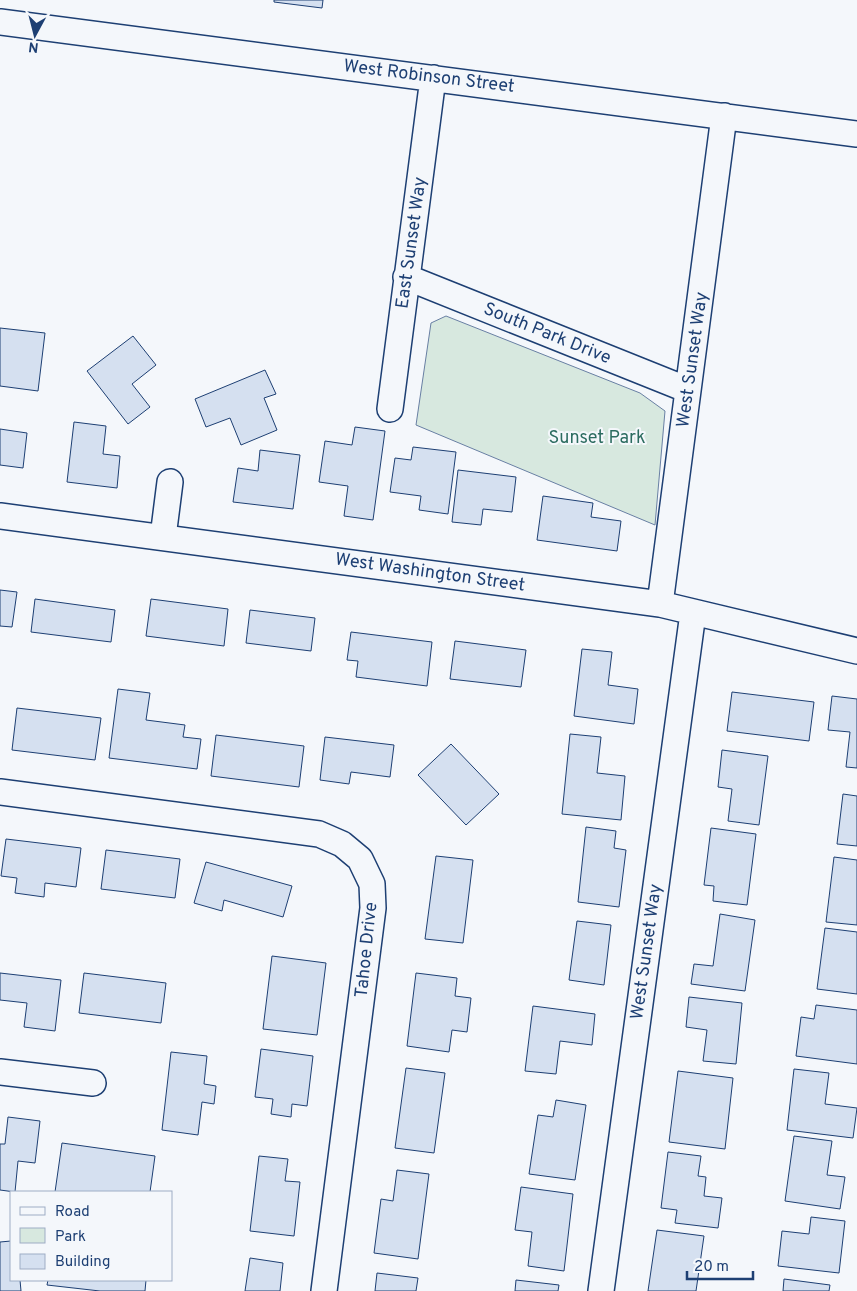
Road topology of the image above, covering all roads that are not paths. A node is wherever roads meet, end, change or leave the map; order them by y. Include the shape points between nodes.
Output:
1 (0, 22) edge
2 (433, 78) junction
3 (724, 116) junction
4 (857, 134) edge
5 (406, 277) junction
6 (688, 390) junction
7 (390, 409) dead end
8 (170, 482) dead end
9 (0, 516) edge
10 (164, 537) junction
11 (660, 604) junction
12 (694, 613) junction
13 (857, 651) edge
14 (0, 792) edge
15 (0, 1072) edge
16 (93, 1083) dead end
17 (324, 1291) edge
18 (601, 1291) edge

1 - 2 street, West Robinson Street
2 - 3 street, West Robinson Street
2 - 5 street, East Sunset Way
3 - 4 street, West Robinson Street
3 - 6 street, West Sunset Way
5 - 6 street, South Park Drive
5 - 7 street, East Sunset Way
6 - 11 street, West Sunset Way
8 - 10 street
9 - 10 street, West Washington Street
10 - 11 street, West Washington Street
11 - 12 street, West Washington Street
12 - 13 street, West Washington Street
12 - 18 street, West Sunset Way
14 - 17 street, Tahoe Drive via 319,834 342,844 360,859 372,884 373,908
15 - 16 street

